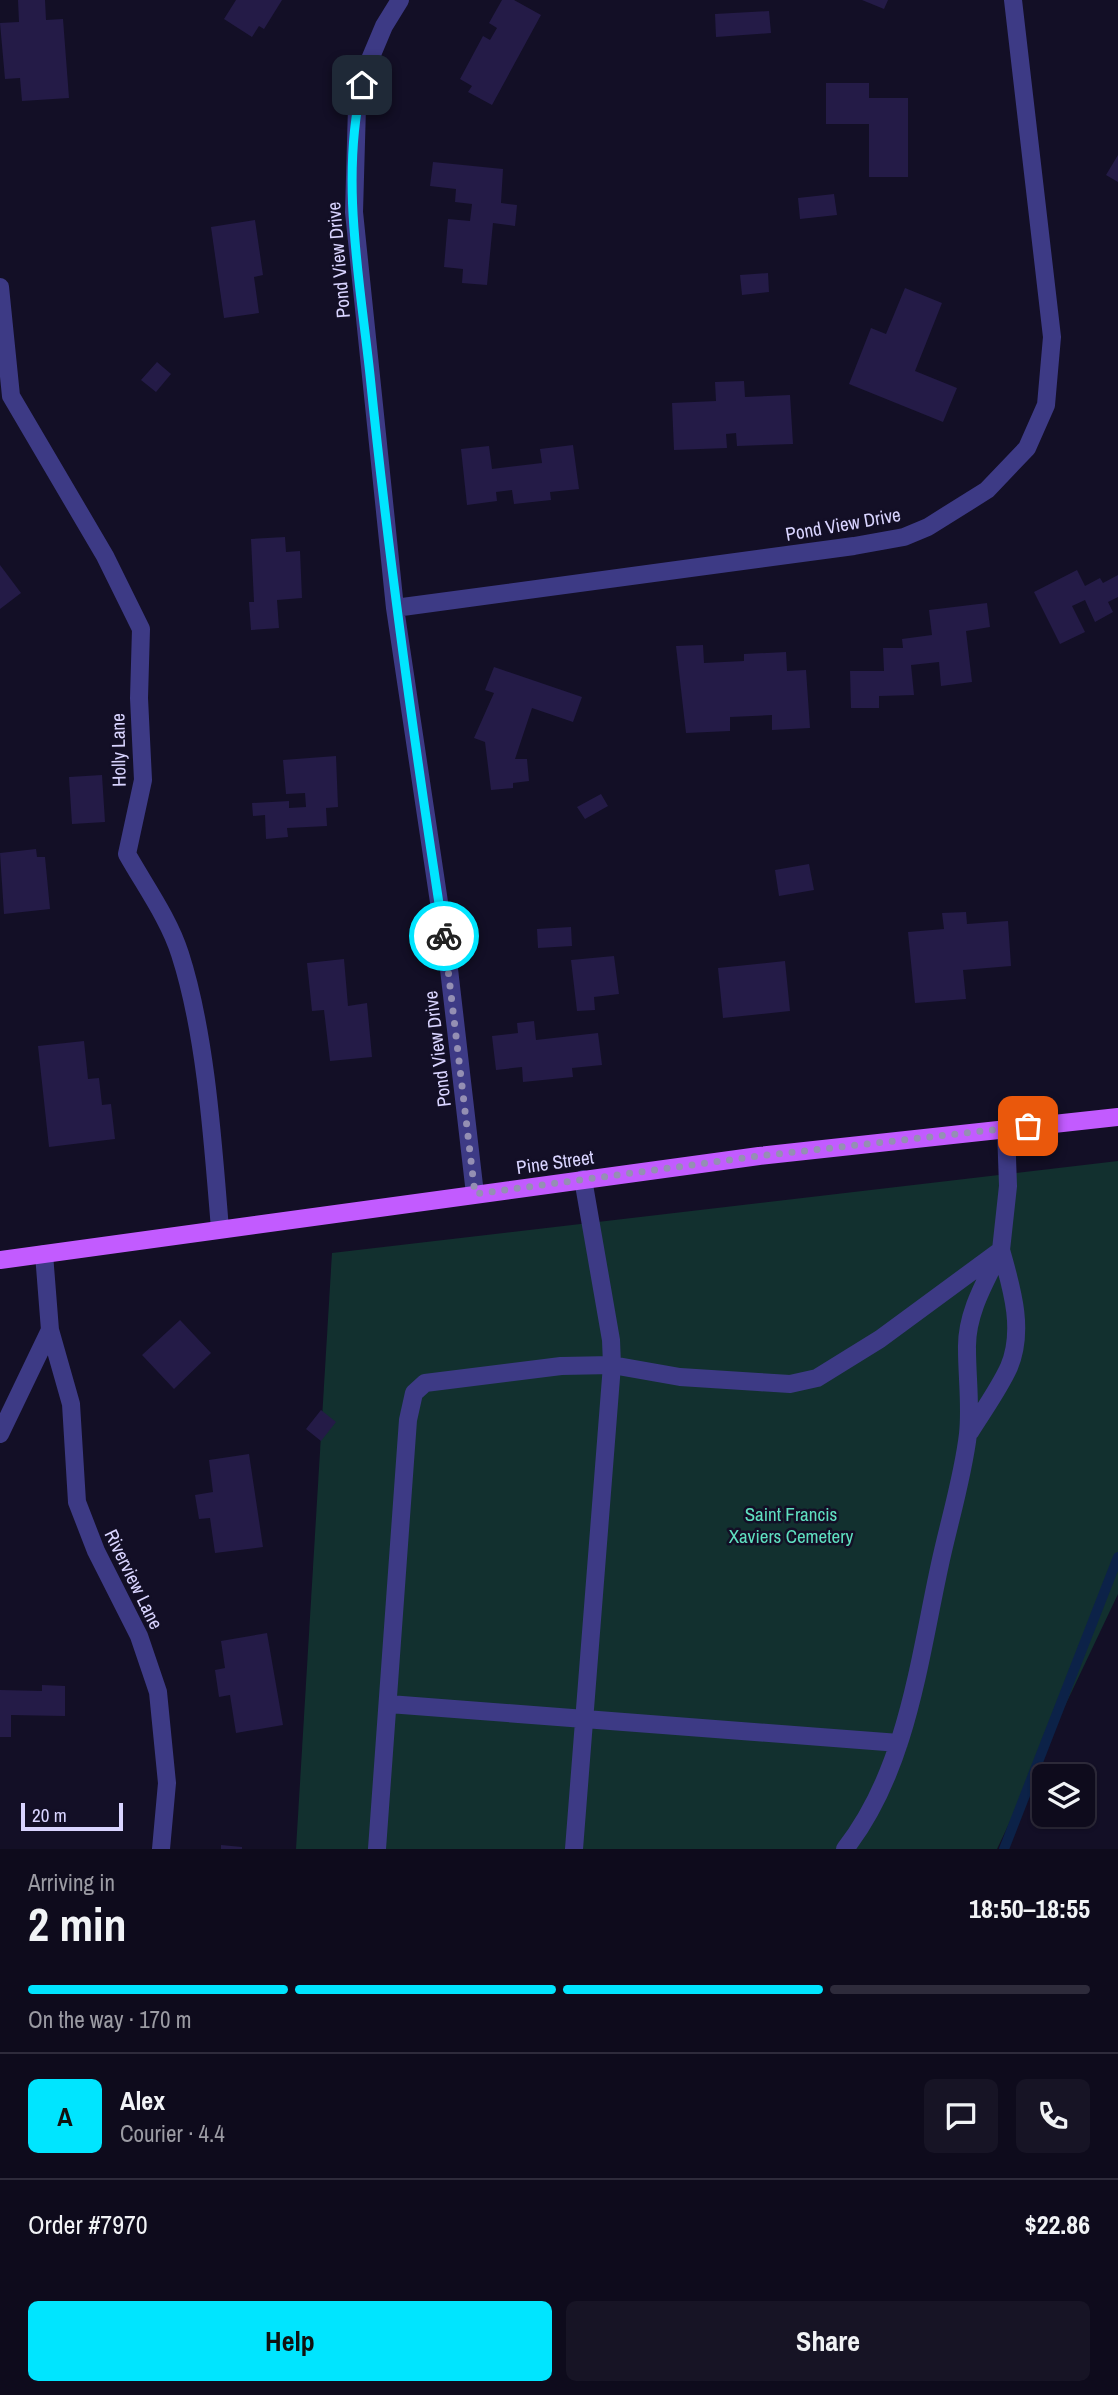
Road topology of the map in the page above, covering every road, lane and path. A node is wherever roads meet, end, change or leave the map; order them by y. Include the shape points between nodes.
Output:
1 (400, 0) edge
2 (1013, 0) edge
3 (0, 287) edge
4 (395, 608) junction
5 (1118, 1117) edge
6 (1006, 1129) junction
7 (583, 1179) junction
8 (475, 1194) junction
9 (220, 1229) junction
10 (1001, 1250) junction
11 (44, 1254) junction
12 (0, 1260) edge
13 (50, 1330) junction
14 (612, 1365) junction
15 (0, 1434) edge
16 (968, 1434) junction
17 (389, 1704) junction
18 (586, 1721) junction
19 (899, 1743) junction
20 (161, 1849) edge
21 (377, 1849) edge
22 (574, 1849) edge
23 (845, 1849) edge

1 - 4 street, Pond View Drive via 368,64 357,107 354,212
2 - 4 street, Pond View Drive via 1052,337 1046,405 1027,448 1008,470 958,510 904,537
3 - 9 street, Holly Lane via 11,396 105,556 142,629 143,780 127,854 180,954 194,1010
4 - 8 street, Pond View Drive via 449,969
5 - 6 main road, Pine Street
6 - 7 main road, Pine Street
6 - 10 street via 1008,1186
7 - 8 main road, Pine Street
7 - 14 street
8 - 9 main road, Pine Street
9 - 11 main road, Pine Street
10 - 14 street via 880,1339 817,1378 790,1384 758,1382 680,1377
10 - 16 street via 970,1320
10 - 16 street via 1012,1289 1016,1340 1010,1366
11 - 12 main road, Pine Street
11 - 13 street, Riverview Lane
13 - 15 street
13 - 20 street, Riverview Lane via 71,1405 77,1503 139,1636 158,1692 167,1783
14 - 17 street via 446,1379 425,1383 414,1393 408,1420
14 - 18 street
16 - 19 street
17 - 18 street
17 - 21 street
18 - 19 street
18 - 22 street
19 - 23 street via 877,1801

